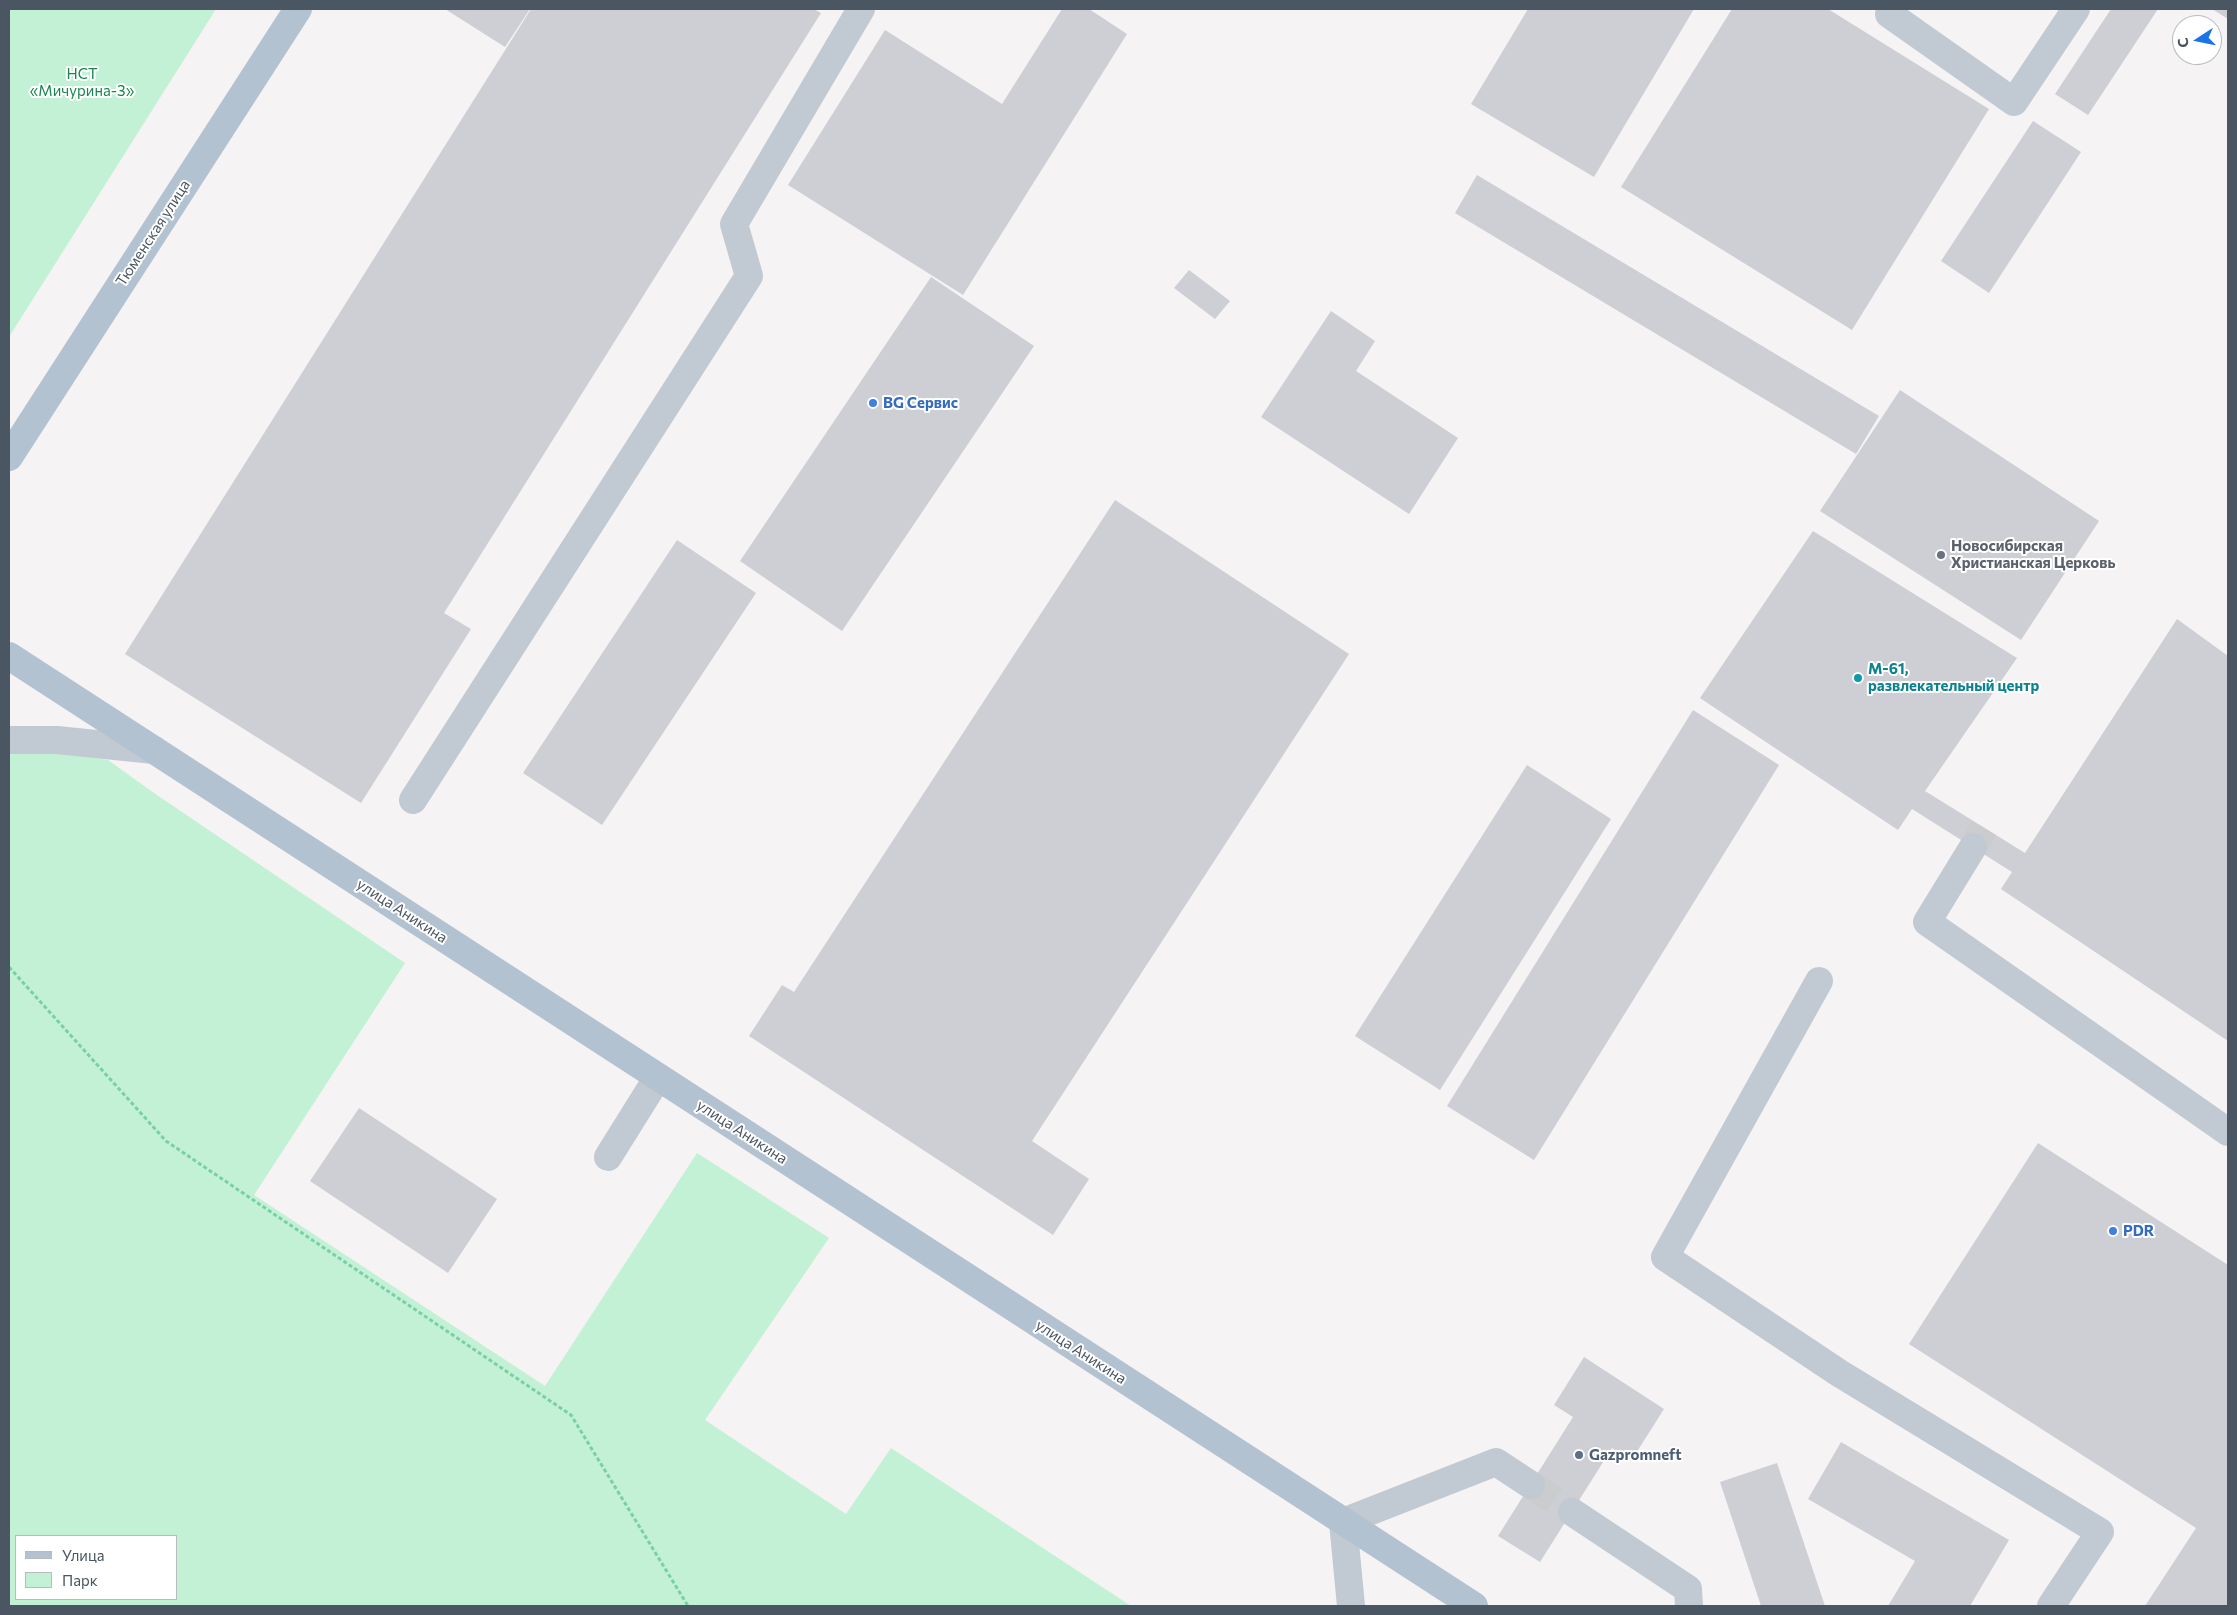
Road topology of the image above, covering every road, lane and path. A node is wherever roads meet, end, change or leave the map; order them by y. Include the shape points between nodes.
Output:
1 (298, 9) edge
2 (861, 9) edge
3 (2076, 9) edge
4 (1888, 11) edge
5 (9, 457) edge
6 (9, 656) edge
7 (9, 740) edge
8 (154, 750) junction
9 (413, 800) dead end
10 (1972, 847) tunnel mouth
11 (9, 967) edge
12 (1819, 981) dead end
13 (658, 1077) junction
14 (2228, 1132) edge
15 (608, 1157) dead end
16 (1531, 1485) tunnel mouth
17 (1572, 1512) tunnel mouth
18 (1343, 1522) junction
19 (688, 1606) edge
20 (1351, 1606) edge
21 (1474, 1606) edge
22 (1689, 1606) edge
23 (2051, 1606) edge

1 - 5 main road, Тюменская улица
2 - 9 street via 734,224 749,276
3 - 4 street via 2014,102
6 - 8 main road, улица Аникина
7 - 8 street via 56,740
8 - 13 main road, улица Аникина
10 - 14 street via 1927,922
11 - 19 path via 166,1141 571,1415
12 - 23 street via 1665,1257 1839,1373 2100,1532
13 - 15 street
13 - 18 main road, улица Аникина
16 - 18 street via 1496,1462
17 - 22 street via 1688,1589
18 - 20 street
18 - 21 main road, улица Аникина

